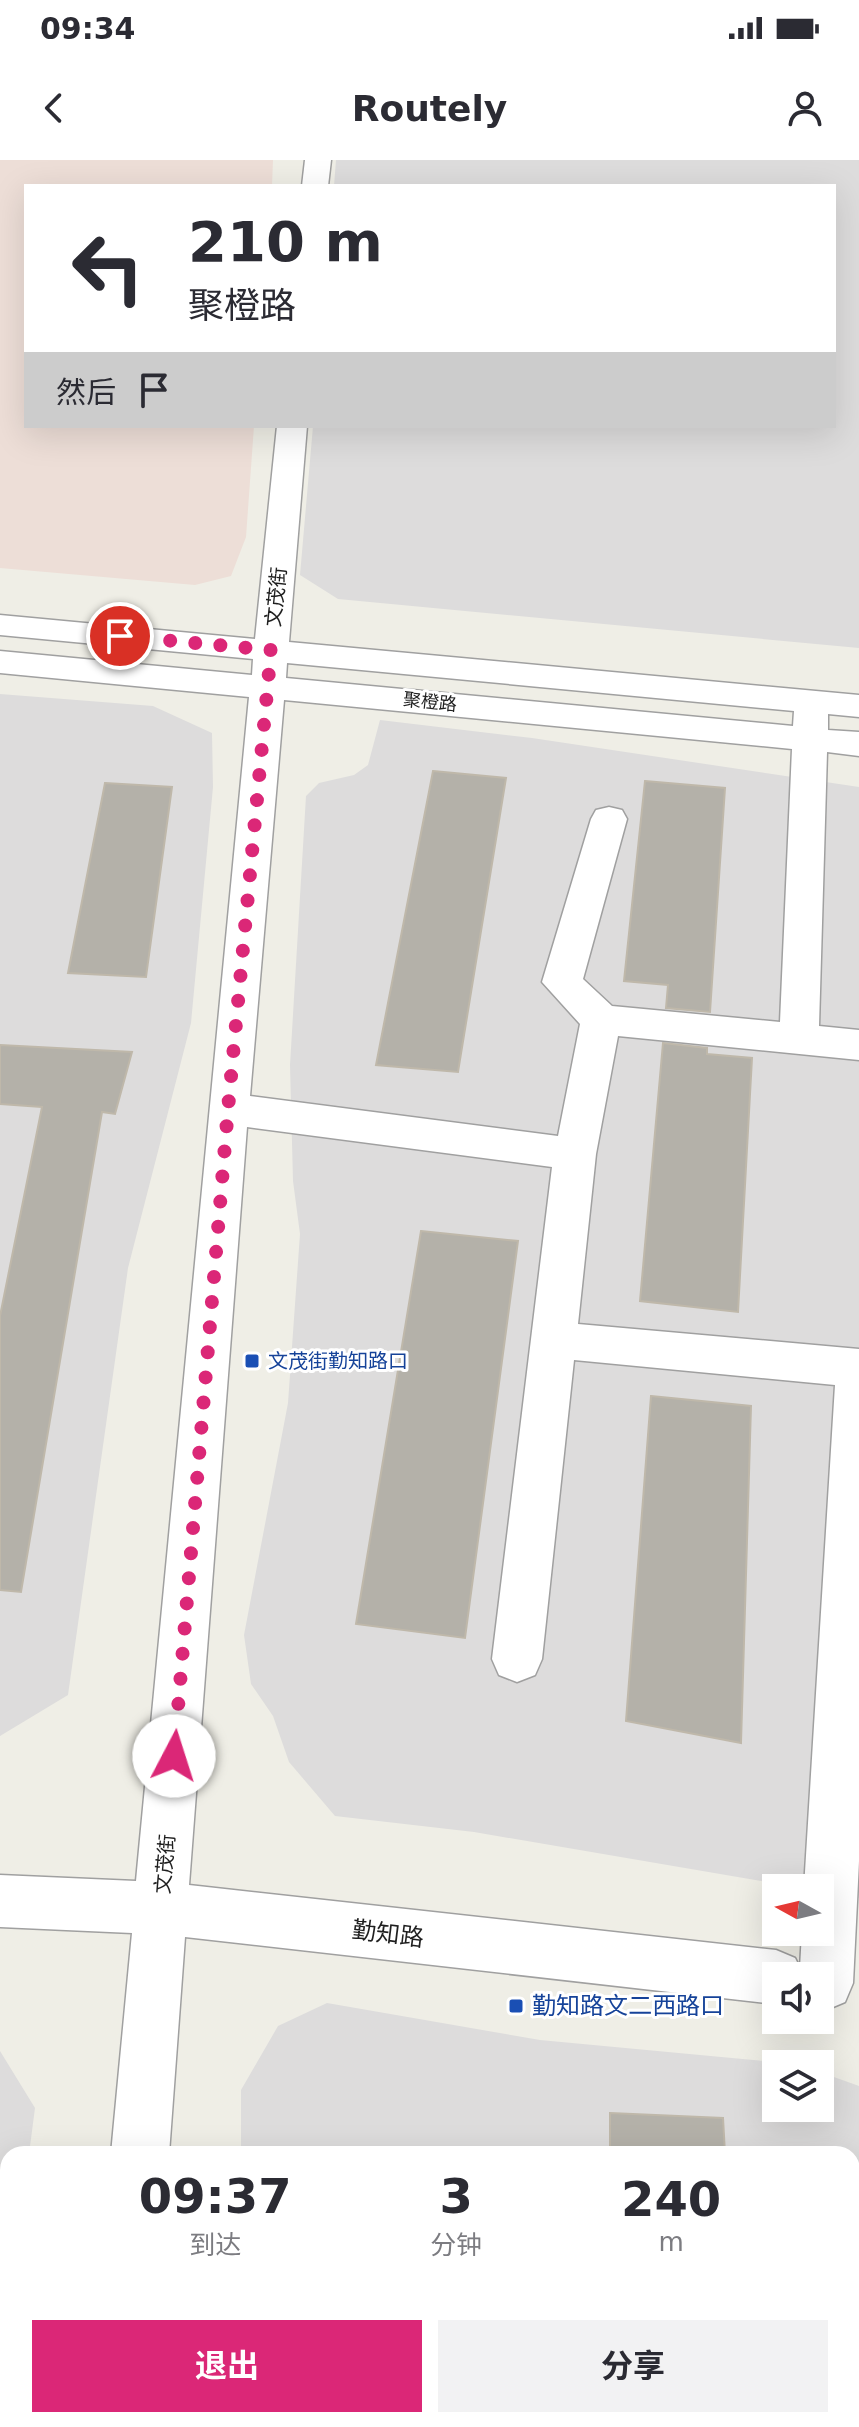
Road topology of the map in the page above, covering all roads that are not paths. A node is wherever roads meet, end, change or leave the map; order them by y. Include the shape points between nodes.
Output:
1 (318, 160) edge
2 (315, 184) edge
3 (292, 428) edge
4 (0, 625) edge
5 (0, 662) edge
6 (269, 668) junction
7 (859, 706) edge
8 (810, 720) junction
9 (859, 744) edge
10 (609, 819) dead end
11 (601, 1020) junction
12 (799, 1038) junction
13 (859, 1045) edge
14 (228, 1109) junction
15 (575, 1154) junction
16 (554, 1340) junction
17 (859, 1368) edge
18 (517, 1659) dead end
19 (846, 1845) edge
20 (0, 1901) edge
21 (161, 1908) junction
22 (824, 1962) edge
23 (762, 1976) edge
24 (141, 2146) edge

1 - 2 street
3 - 6 street, 文茂街
4 - 6 street, 聚橙路
5 - 6 street, 聚橙路
6 - 8 street, 聚橙路
6 - 14 street, 文茂街
7 - 8 street, 聚橙路
8 - 9 street, 聚橙路
8 - 12 street
10 - 11 street via 562,982
11 - 12 street
11 - 15 street
12 - 13 street
14 - 15 street
14 - 21 street, 文茂街
15 - 16 street
16 - 17 street
16 - 18 street
17 - 19 street
19 - 22 street
20 - 21 street, 勤知路
21 - 23 street, 勤知路
21 - 24 street, 文茂街

